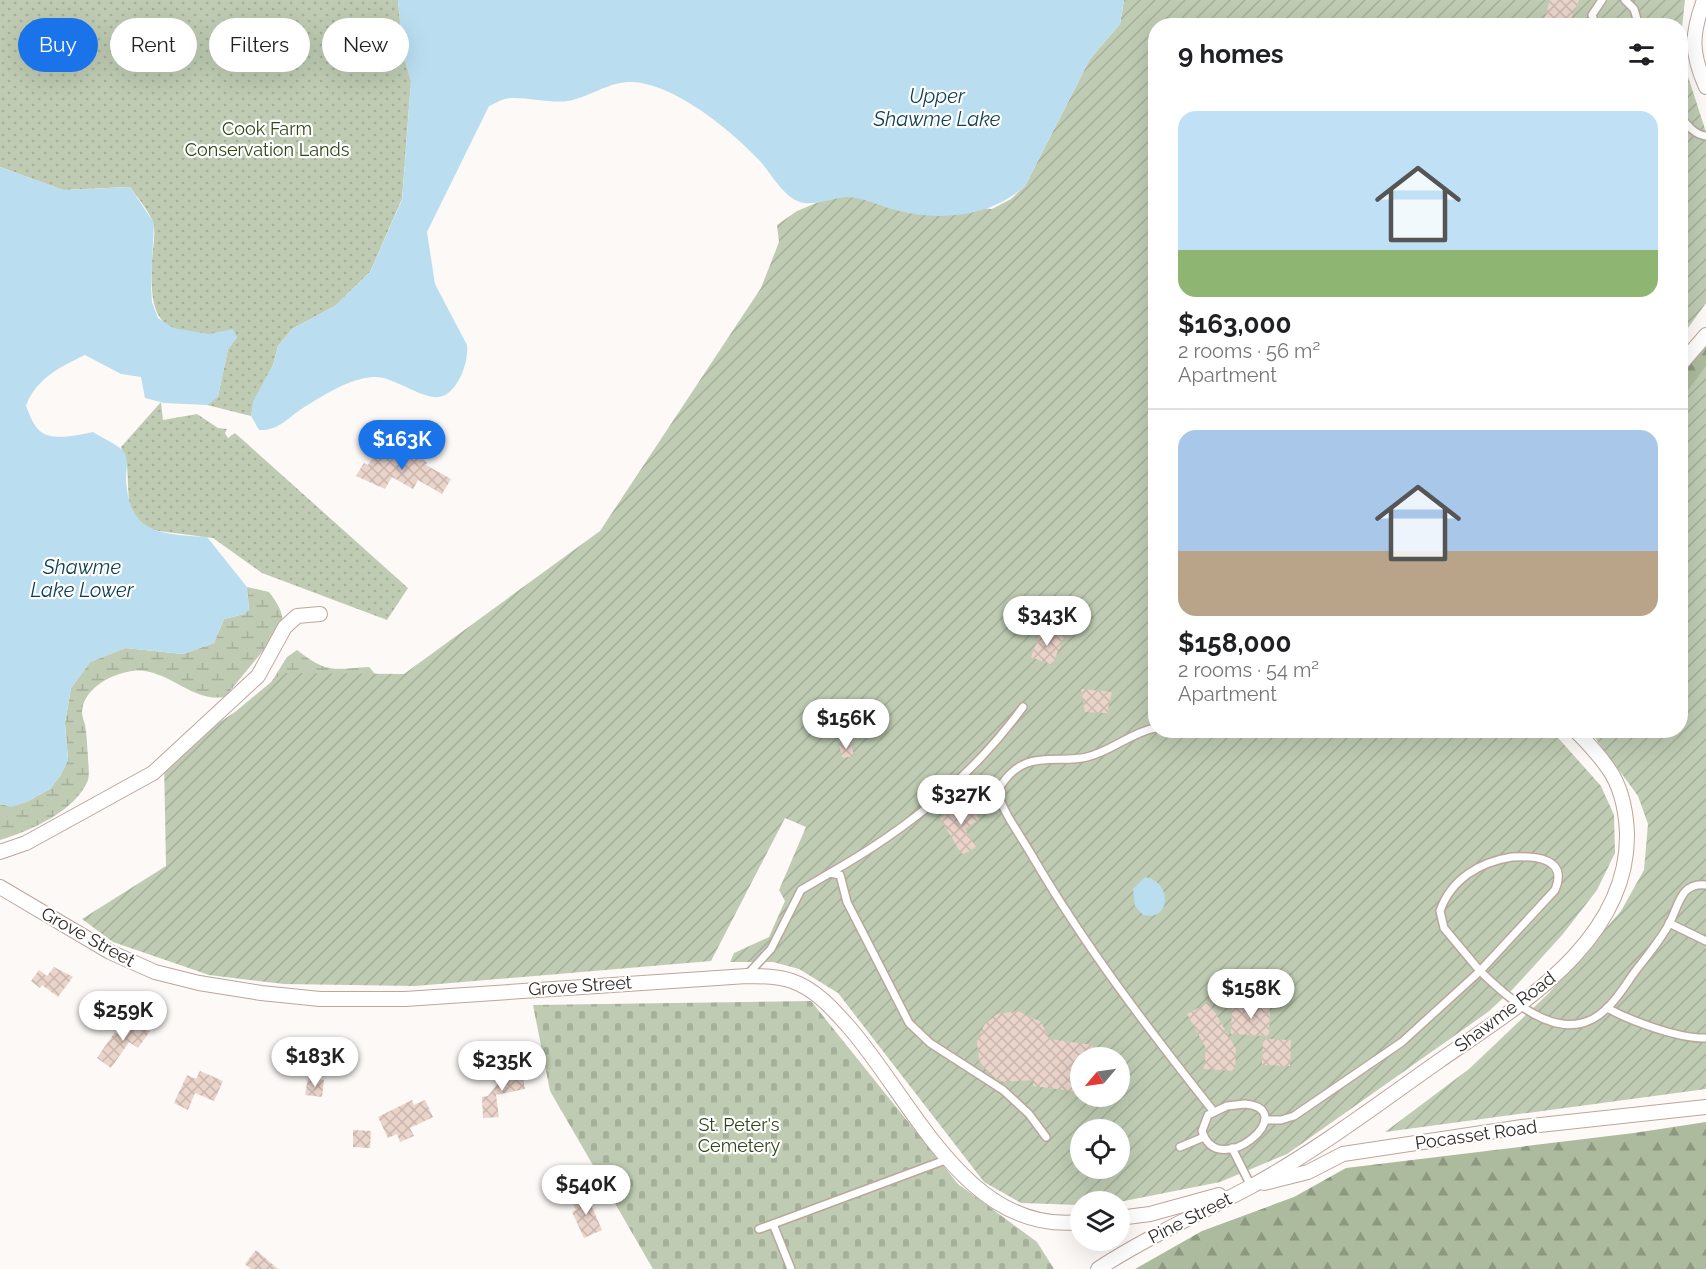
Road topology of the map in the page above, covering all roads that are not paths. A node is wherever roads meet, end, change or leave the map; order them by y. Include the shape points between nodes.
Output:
1 (1602, 0) edge
2 (1625, 0) edge
3 (1704, 0) edge
4 (1593, 18) edge
5 (1637, 18) edge
6 (1706, 87) edge
7 (1688, 126) edge
8 (1706, 136) edge
9 (1706, 335) edge
10 (1688, 356) edge
11 (320, 614) dead end
12 (1023, 707) dead end
13 (1148, 729) edge
14 (1582, 738) edge
15 (0, 852) edge
16 (830, 873) junction
17 (1706, 885) edge
18 (0, 887) edge
19 (1669, 923) junction
20 (1706, 941) edge
21 (1480, 971) junction
22 (747, 975) junction
23 (1518, 1006) junction
24 (1607, 1008) junction
25 (1706, 1038) edge
26 (1706, 1107) edge
27 (1214, 1112) junction
28 (1265, 1120) junction
29 (1046, 1137) dead end
30 (1204, 1137) junction
31 (1180, 1147) dead end
32 (1232, 1148) junction
33 (948, 1159) junction
34 (1251, 1186) junction
35 (1130, 1217) edge
36 (1070, 1223) edge
37 (773, 1224) junction
38 (759, 1229) dead end
39 (791, 1269) edge
40 (1098, 1269) edge

1 - 4 lane
2 - 5 lane
3 - 6 street via 1696,21 1693,52
7 - 8 lane
9 - 10 street
11 - 15 street via 297,616 285,627 258,675 153,773 26,843
12 - 16 lane via 994,746 928,808 894,835
13 - 27 lane via 1086,758 1028,763 1008,774 997,791 1055,894 1097,958
14 - 23 street, Shawme Road via 1609,769 1622,797 1627,852 1622,880 1586,942 1562,969
16 - 22 lane via 801,890 771,949
16 - 29 lane via 840,875 847,902 909,1023 930,1043 1003,1090
17 - 19 lane via 1687,888
18 - 22 street, Grove Street via 110,952 154,972 261,993 320,999 405,999
19 - 20 lane
19 - 24 lane
21 - 21 lane via 1444,928 1440,917 1444,902 1462,879 1482,864 1512,857 1545,859 1556,869 1555,890
21 - 23 lane
21 - 28 lane via 1394,1047 1294,1116
22 - 33 street, Grove Street via 791,980 810,989 832,1008 874,1055
23 - 24 lane via 1555,1022 1576,1024 1597,1017
23 - 34 street, Shawme Road via 1332,1136
24 - 25 lane via 1625,1018
26 - 34 street, Pocasset Road via 1522,1127 1343,1154 1308,1172
27 - 28 lane via 1236,1104 1254,1105
27 - 30 lane via 1202,1125
28 - 32 lane via 1258,1136
30 - 31 lane
30 - 32 lane via 1215,1148
32 - 34 lane
33 - 36 street, Grove Street via 979,1190 1002,1206 1035,1218
33 - 37 lane
34 - 35 street via 1150,1215
34 - 40 street, Pine Street via 1141,1242
37 - 38 lane
37 - 39 lane

